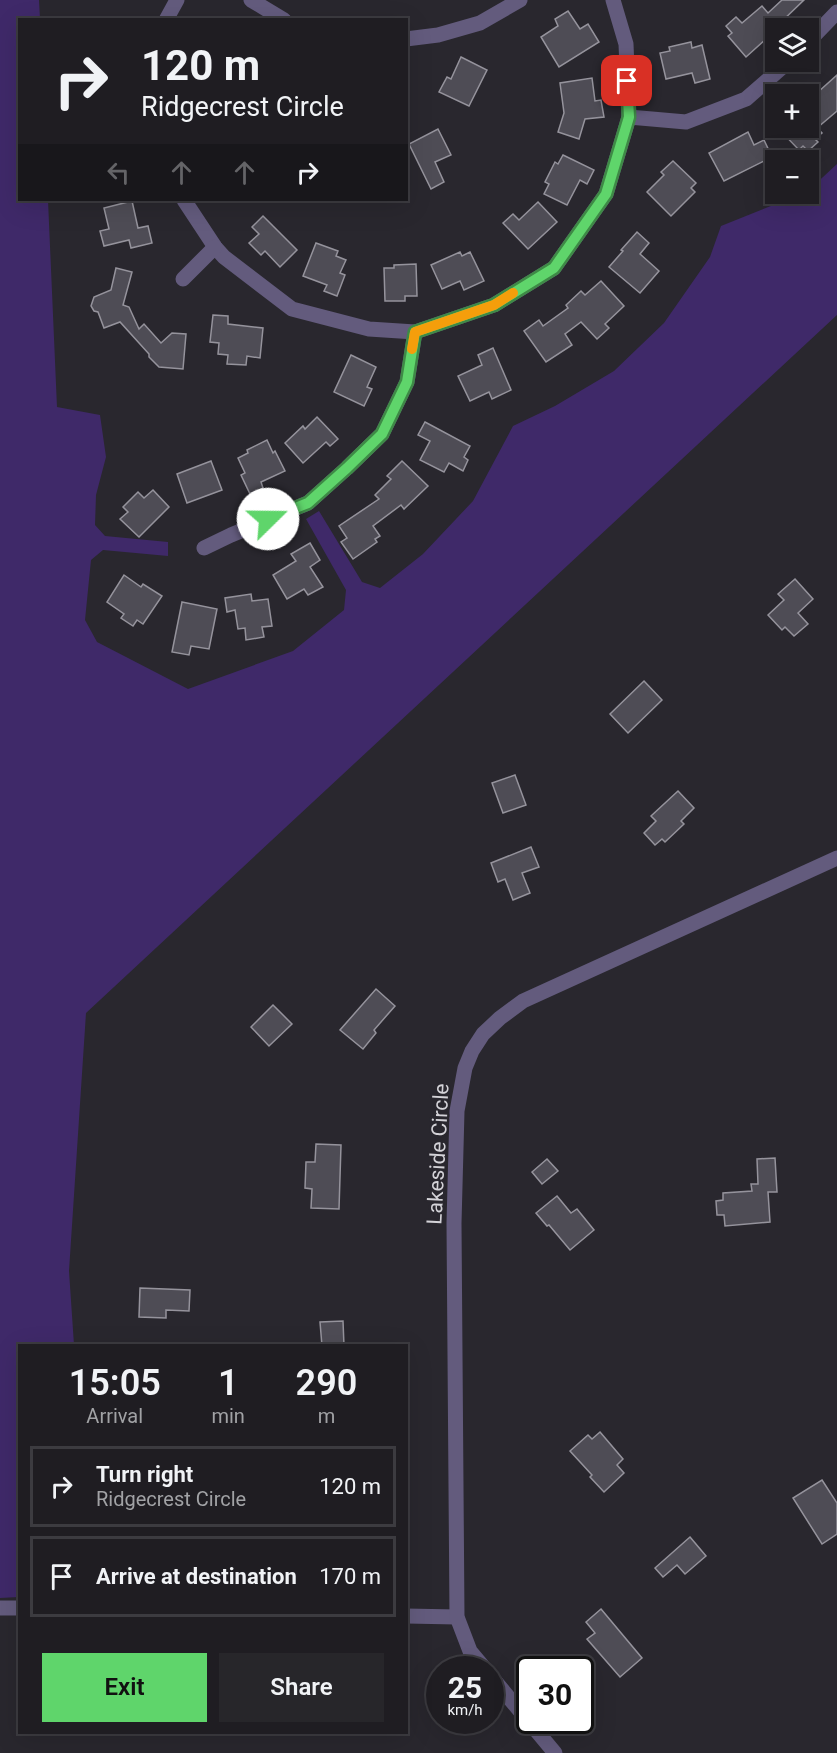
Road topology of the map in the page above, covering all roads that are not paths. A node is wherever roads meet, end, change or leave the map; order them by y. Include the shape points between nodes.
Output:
1 (177, 0) edge
2 (251, 0) edge
3 (520, 0) edge
4 (613, 0) edge
5 (837, 12) edge
6 (167, 18) edge
7 (281, 18) edge
8 (819, 31) edge
9 (408, 39) edge
10 (777, 72) edge
11 (629, 117) junction
12 (185, 201) edge
13 (215, 247) junction
14 (183, 279) dead end
15 (415, 332) junction
16 (204, 548) dead end
17 (837, 858) edge
18 (0, 1608) edge
19 (18, 1608) edge
20 (408, 1616) edge
21 (457, 1617) junction
22 (474, 1656) edge
23 (504, 1692) edge
24 (555, 1753) edge

1 - 6 street
2 - 7 street
3 - 9 street via 480,23
4 - 11 street via 626,44
5 - 8 street
10 - 11 street via 746,99 686,122
11 - 15 street via 606,194 554,268 494,305
12 - 13 street
13 - 14 street
13 - 15 street via 292,309 369,329
15 - 16 street via 407,382 382,434 308,503
17 - 21 street, Lakeside Circle via 523,1002 483,1034 472,1051 457,1111 454,1223
18 - 19 street
20 - 21 street
21 - 22 street, Lakeside Circle
23 - 24 street

